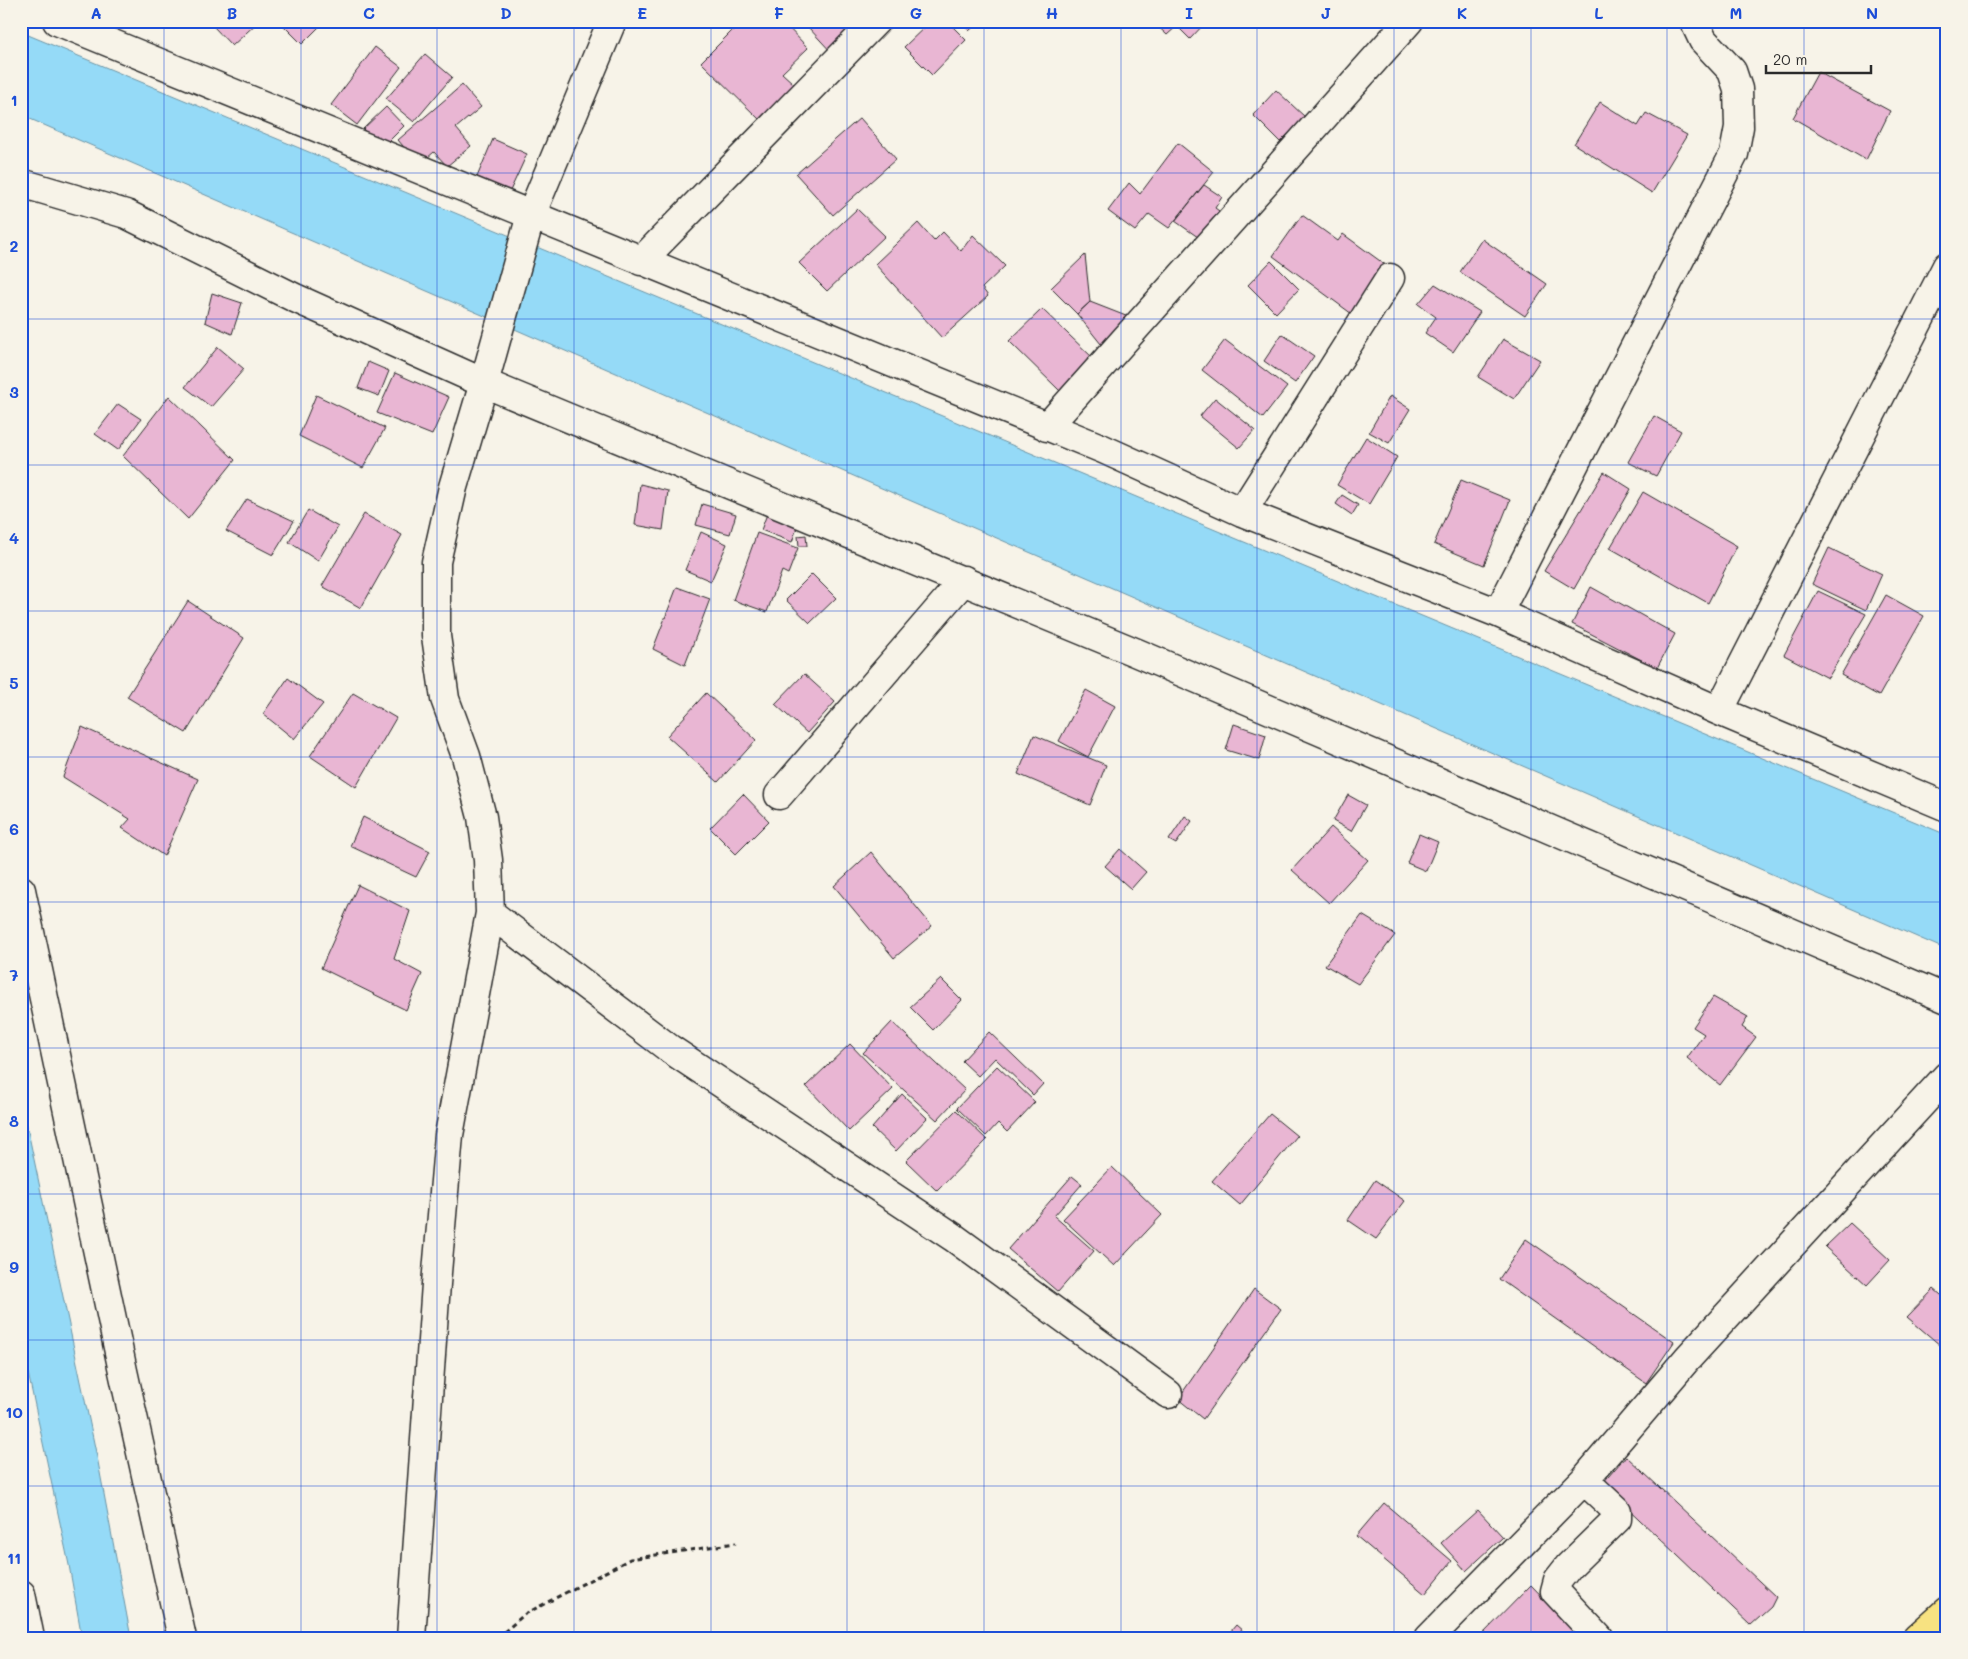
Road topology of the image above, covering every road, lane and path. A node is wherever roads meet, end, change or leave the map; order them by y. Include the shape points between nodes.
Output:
1 (57, 21) edge
2 (612, 21) edge
3 (876, 21) edge
4 (1409, 21) edge
5 (1694, 21) edge
6 (21, 183) edge
7 (531, 215) junction
8 (641, 261) junction
9 (1947, 266) edge
10 (1390, 278) dead end
11 (484, 383) junction
12 (1047, 427) junction
13 (1242, 512) junction
14 (964, 580) junction
15 (1498, 613) junction
16 (1719, 711) junction
17 (779, 795) dead end
18 (1947, 807) edge
19 (21, 890) edge
20 (490, 913) junction
21 (1947, 1000) edge
22 (1947, 1076) edge
23 (1168, 1394) dead end
24 (1584, 1480) junction
25 (736, 1542) dead end
26 (21, 1594) edge
27 (1947, 1611) edge
28 (30, 1638) edge
29 (182, 1638) edge
30 (411, 1638) edge
31 (497, 1638) edge
32 (1429, 1638) edge
33 (1599, 1638) edge
34 (1917, 1638) edge

1 - 7 street
2 - 7 street
3 - 8 street
4 - 12 street
5 - 15 street via 1703,40 1732,71 1738,89 1739,127 1734,154
6 - 11 street via 126,214 295,298
7 - 8 street
7 - 11 street
8 - 12 street
9 - 16 street
10 - 13 street
11 - 14 street
11 - 20 street via 453,487 436,562 436,636 445,699 466,756 482,818
12 - 13 street
13 - 15 street
14 - 17 street
14 - 21 street
15 - 16 street
16 - 18 street
19 - 29 street
20 - 23 street via 670,1049 953,1237
20 - 30 street via 449,1135
22 - 24 street via 1687,1359
24 - 32 street
24 - 33 street via 1617,1511 1618,1519 1569,1566 1558,1580 1556,1591
25 - 31 path via 630,1559 525,1614
26 - 28 street
27 - 34 main road

